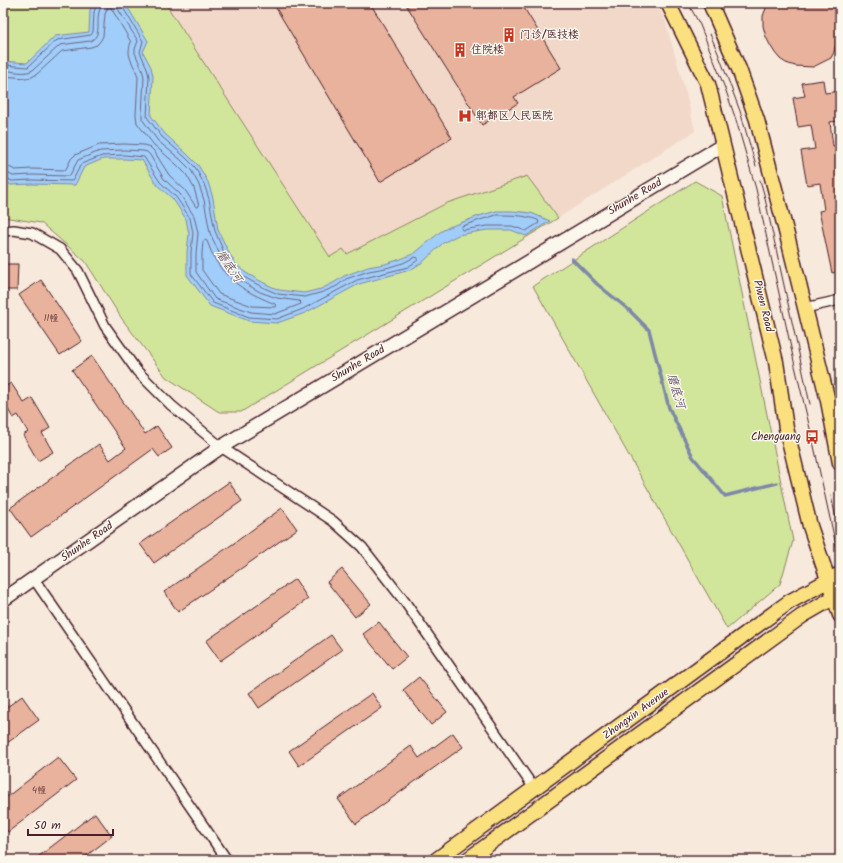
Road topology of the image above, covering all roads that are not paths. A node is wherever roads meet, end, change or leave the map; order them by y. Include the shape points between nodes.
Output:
1 (668, 3) edge
2 (710, 3) edge
3 (723, 145) junction
4 (3, 231) edge
5 (840, 300) edge
6 (805, 308) junction
7 (221, 447) junction
8 (840, 463) edge
9 (834, 577) edge
10 (34, 579) junction
11 (837, 596) edge
12 (3, 600) edge
13 (840, 616) edge
14 (534, 788) junction
15 (227, 860) edge
16 (436, 860) edge
17 (466, 860) edge

1 - 3 main road, Piwen Road via 708,84
2 - 6 main road via 740,69 757,120
3 - 7 street, Shunhe Road
3 - 9 main road, Piwen Road via 776,362 786,428 806,511 810,526
4 - 7 street via 14,230 32,234 60,249 78,271 105,326 137,371 171,405
5 - 6 street
6 - 8 main road
7 - 10 street, Shunhe Road
7 - 14 street via 333,522 362,547 405,602
9 - 11 main road, Piwen Road
9 - 14 main road, Zhongxin Avenue via 789,602
10 - 12 street, Shunhe Road
10 - 15 street
11 - 13 main road, Piwen Road
11 - 17 main road, Zhongxin Avenue via 802,616
14 - 16 main road, Zhongxin Avenue

